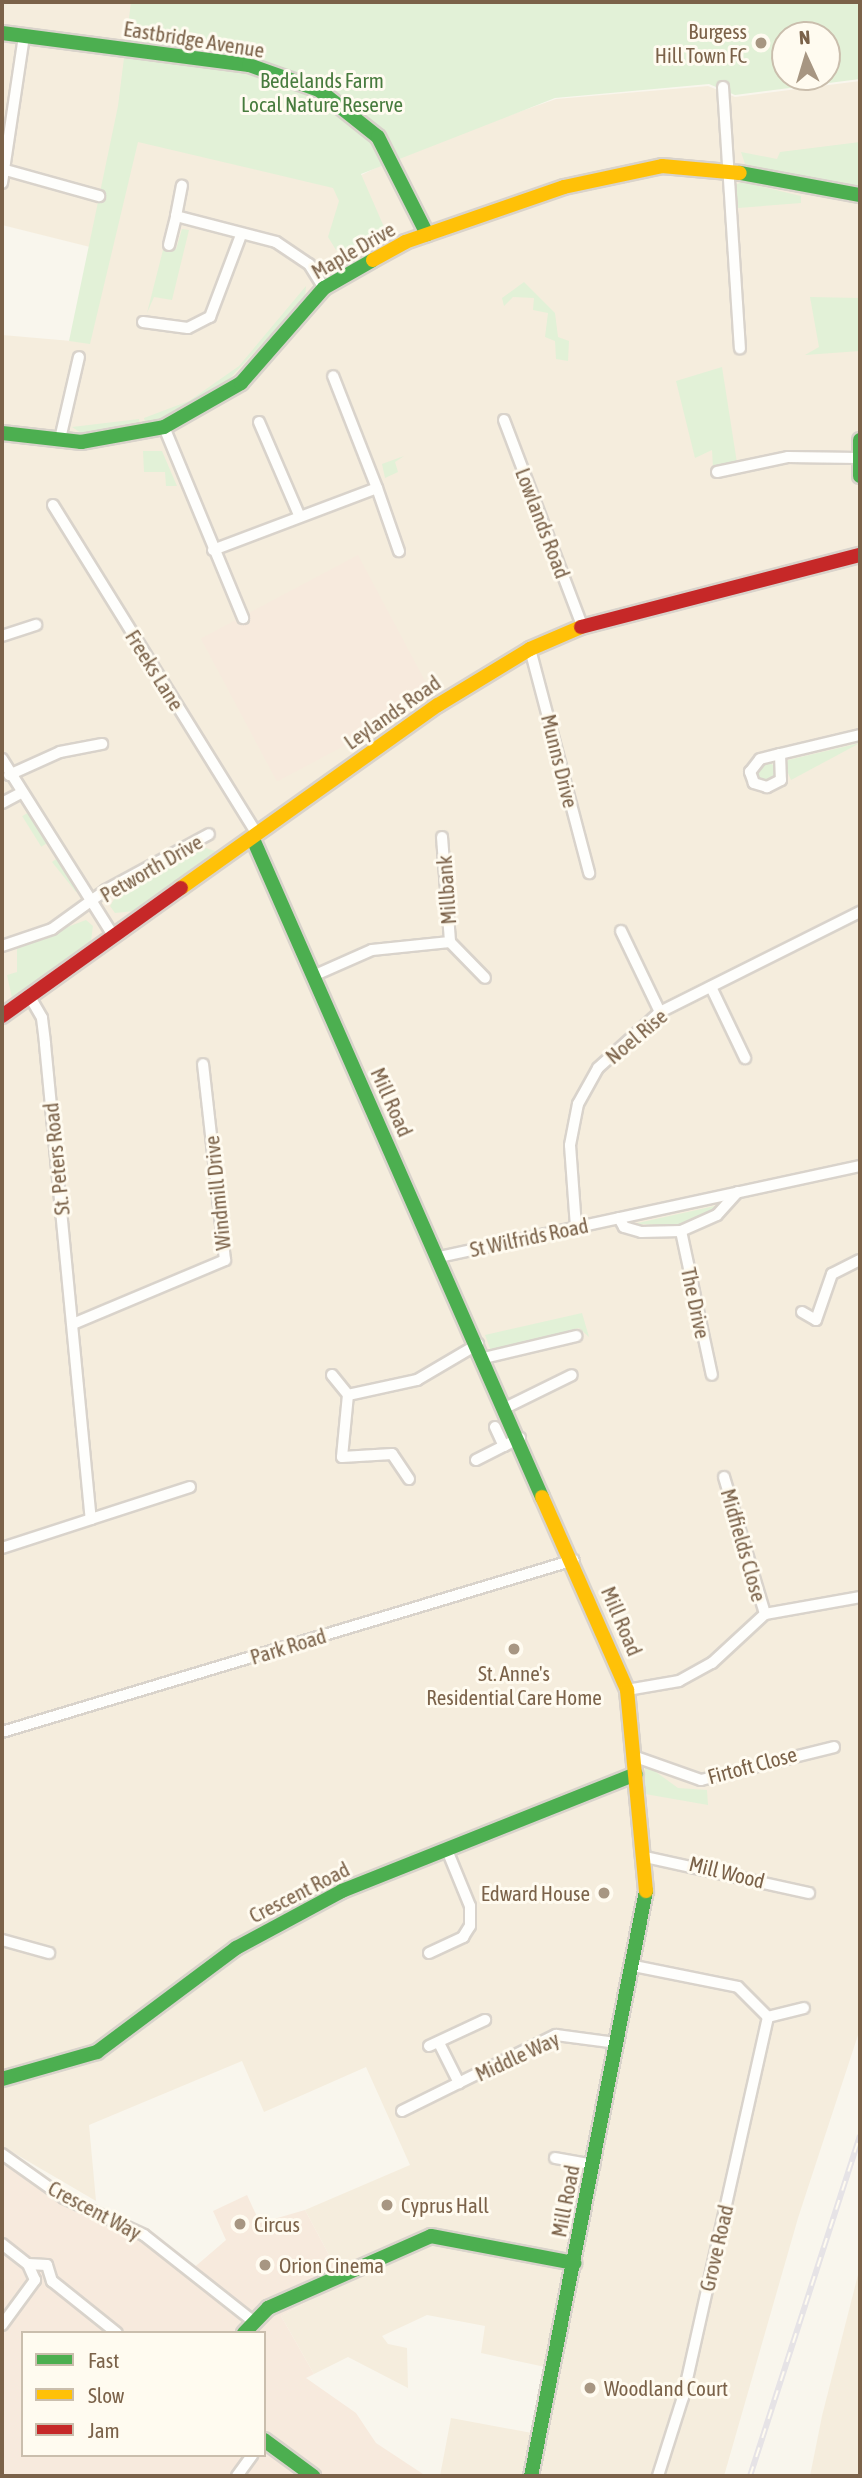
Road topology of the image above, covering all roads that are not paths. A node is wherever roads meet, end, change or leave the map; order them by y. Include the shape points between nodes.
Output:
1 (2, 33) edge
2 (24, 36) junction
3 (723, 87) dead end
4 (4, 169) edge
5 (726, 171) junction
6 (2, 183) edge
7 (182, 186) dead end
8 (860, 195) edge
9 (99, 196) dead end
10 (176, 216) junction
11 (426, 234) junction
12 (241, 235) junction
13 (169, 245) dead end
14 (324, 288) junction
15 (143, 322) dead end
16 (740, 348) dead end
17 (79, 357) dead end
18 (333, 376) dead end
19 (503, 420) dead end
20 (259, 422) dead end
21 (164, 427) junction
22 (2, 433) edge
23 (60, 439) junction
24 (860, 440) edge
25 (858, 458) junction
26 (717, 472) dead end
27 (860, 476) edge
28 (377, 488) junction
29 (53, 505) dead end
30 (300, 517) junction
31 (213, 550) junction
32 (399, 551) dead end
33 (860, 555) edge
34 (243, 618) dead end
35 (36, 625) dead end
36 (582, 625) junction
37 (2, 636) edge
38 (530, 649) junction
39 (860, 735) edge
40 (102, 744) dead end
41 (780, 754) dead end
42 (2, 759) edge
43 (9, 775) junction
44 (19, 794) junction
45 (2, 803) edge
46 (209, 834) dead end
47 (255, 837) junction
48 (442, 837) dead end
49 (589, 873) dead end
50 (92, 901) junction
51 (860, 912) edge
52 (621, 931) dead end
53 (113, 935) junction
54 (450, 942) junction
55 (2, 946) edge
56 (313, 976) junction
57 (485, 978) dead end
58 (712, 987) junction
59 (30, 997) junction
60 (660, 1012) junction
61 (2, 1016) edge
62 (745, 1058) dead end
63 (203, 1064) dead end
64 (860, 1166) edge
65 (738, 1192) junction
66 (619, 1218) junction
67 (576, 1227) junction
68 (681, 1231) junction
69 (439, 1257) junction
70 (860, 1260) edge
71 (802, 1312) dead end
72 (73, 1324) junction
73 (576, 1336) dead end
74 (481, 1351) junction
75 (332, 1375) dead end
76 (572, 1375) dead end
77 (712, 1375) dead end
78 (348, 1395) junction
79 (507, 1407) junction
80 (495, 1426) dead end
81 (520, 1438) junction
82 (503, 1446) junction
83 (342, 1457) junction
84 (476, 1460) dead end
85 (331, 1461) dead end
86 (724, 1477) dead end
87 (409, 1479) dead end
88 (190, 1487) dead end
89 (91, 1518) junction
90 (2, 1548) edge
91 (573, 1560) junction
92 (860, 1597) edge
93 (765, 1614) junction
94 (627, 1690) junction
95 (2, 1732) edge
96 (834, 1747) dead end
97 (634, 1756) junction
98 (636, 1774) junction
99 (447, 1850) junction
100 (645, 1857) junction
101 (809, 1893) dead end
102 (2, 1940) edge
103 (49, 1953) dead end
104 (429, 1953) dead end
105 (635, 1965) junction
106 (804, 2008) dead end
107 (768, 2017) junction
108 (485, 2021) dead end
109 (617, 2043) junction
110 (2, 2079) edge
111 (459, 2083) junction
112 (402, 2111) dead end
113 (2, 2154) edge
114 (555, 2158) dead end
115 (594, 2165) junction
116 (2, 2244) edge
117 (28, 2263) junction
118 (575, 2263) junction
119 (35, 2280) junction
120 (52, 2281) junction
121 (2, 2325) edge
122 (249, 2327) edge
123 (114, 2331) edge
124 (266, 2441) edge
125 (251, 2457) edge
126 (237, 2476) edge
127 (313, 2476) edge
128 (531, 2476) edge
129 (658, 2476) edge

1 - 2 street, Eastbridge Avenue
2 - 4 street
2 - 11 street, Eastbridge Avenue via 249,65 319,90 378,137
3 - 5 street via 732,152
4 - 6 street
4 - 9 street
5 - 8 street, Maple Drive
5 - 11 street, Maple Drive via 662,166 623,171
5 - 16 street
7 - 10 street
10 - 12 street
10 - 13 street
11 - 14 street, Maple Drive
12 - 14 street via 287,246
12 - 15 street via 210,317 188,328
14 - 21 street, Maple Drive via 242,383
17 - 23 street
18 - 28 street
19 - 36 street, Lowlands Road
20 - 30 street
21 - 23 street, Maple Drive via 96,440
21 - 31 street
22 - 23 street, Maple Drive
24 - 25 street
25 - 26 street via 788,457
25 - 27 street
28 - 30 street
28 - 32 street
29 - 47 street, Freeks Lane
30 - 31 street
31 - 34 street
33 - 36 street, Leylands Road
35 - 37 street
36 - 38 street, Leylands Road
38 - 47 street, Leylands Road via 448,699
38 - 49 street, Munns Drive
39 - 41 street
40 - 43 street via 60,752
42 - 43 street, Petworth Drive
43 - 44 street, Petworth Drive
44 - 45 street
44 - 50 street, Petworth Drive
46 - 50 street, Petworth Drive
47 - 53 street, Leylands Road
47 - 56 street, Mill Road
48 - 54 street, Millbank
50 - 53 street, Petworth Drive
50 - 55 street, Petworth Drive via 52,929
51 - 58 street, Noel Rise
52 - 60 street
53 - 59 street, Leylands Road
54 - 56 street, Millbank via 372,950
54 - 57 street, Millbank via 475,961
56 - 69 street, Mill Road
58 - 60 street, Noel Rise
58 - 62 street
59 - 61 street, Leylands Road
59 - 72 street, St. Peters Road via 42,1018
60 - 67 street, Noel Rise via 598,1068 578,1104 570,1145
63 - 72 street, Windmill Drive via 225,1260 128,1305
64 - 65 street, St Wilfrids Road
65 - 66 street, St Wilfrids Road
65 - 68 street, St Wilfrids Road via 717,1215
66 - 67 street, St Wilfrids Road
66 - 68 street, St Wilfrids Road via 624,1227 641,1232
67 - 69 street, St Wilfrids Road
68 - 77 street, The Drive
69 - 74 street, Mill Road
70 - 71 street via 832,1274 816,1320
72 - 89 street, St. Peters Road
73 - 74 street
74 - 78 street via 417,1380
74 - 79 street, Mill Road
75 - 78 street
76 - 79 street
78 - 83 street
79 - 81 street, Mill Road
80 - 82 street
81 - 82 street
81 - 91 street, Mill Road
82 - 84 street
83 - 85 street
83 - 87 street via 392,1454
86 - 93 street, Midfields Close
88 - 89 street
89 - 90 street
91 - 94 street, Mill Road
91 - 95 street, Park Road
92 - 93 street
93 - 94 street via 712,1663 679,1681
94 - 97 street, Mill Road
96 - 97 street, Firtoft Close via 701,1780
97 - 98 street, Mill Road
98 - 99 street, Crescent Road
98 - 100 street, Mill Road
99 - 104 street via 470,1906 470,1926 463,1937
99 - 110 street, Crescent Road via 342,1891 236,1948 97,2052
100 - 101 street, Mill Wood
100 - 105 street, Mill Road via 648,1882
102 - 103 street
105 - 107 street via 738,1987
105 - 109 street, Mill Road
106 - 107 street
107 - 129 street, Grove Road via 682,2397
108 - 111 street, Middle Way via 434,2044
109 - 111 street, Middle Way via 556,2035
109 - 115 street, Mill Road
111 - 112 street, Middle Way
113 - 122 street, Crescent Way via 64,2199 144,2235
114 - 115 street
115 - 118 street, Mill Road
116 - 117 street
117 - 119 street
117 - 120 street via 47,2265
118 - 122 street via 431,2236
118 - 128 street, Mill Road
119 - 120 street
119 - 121 street
120 - 123 street
124 - 127 street
125 - 126 street

